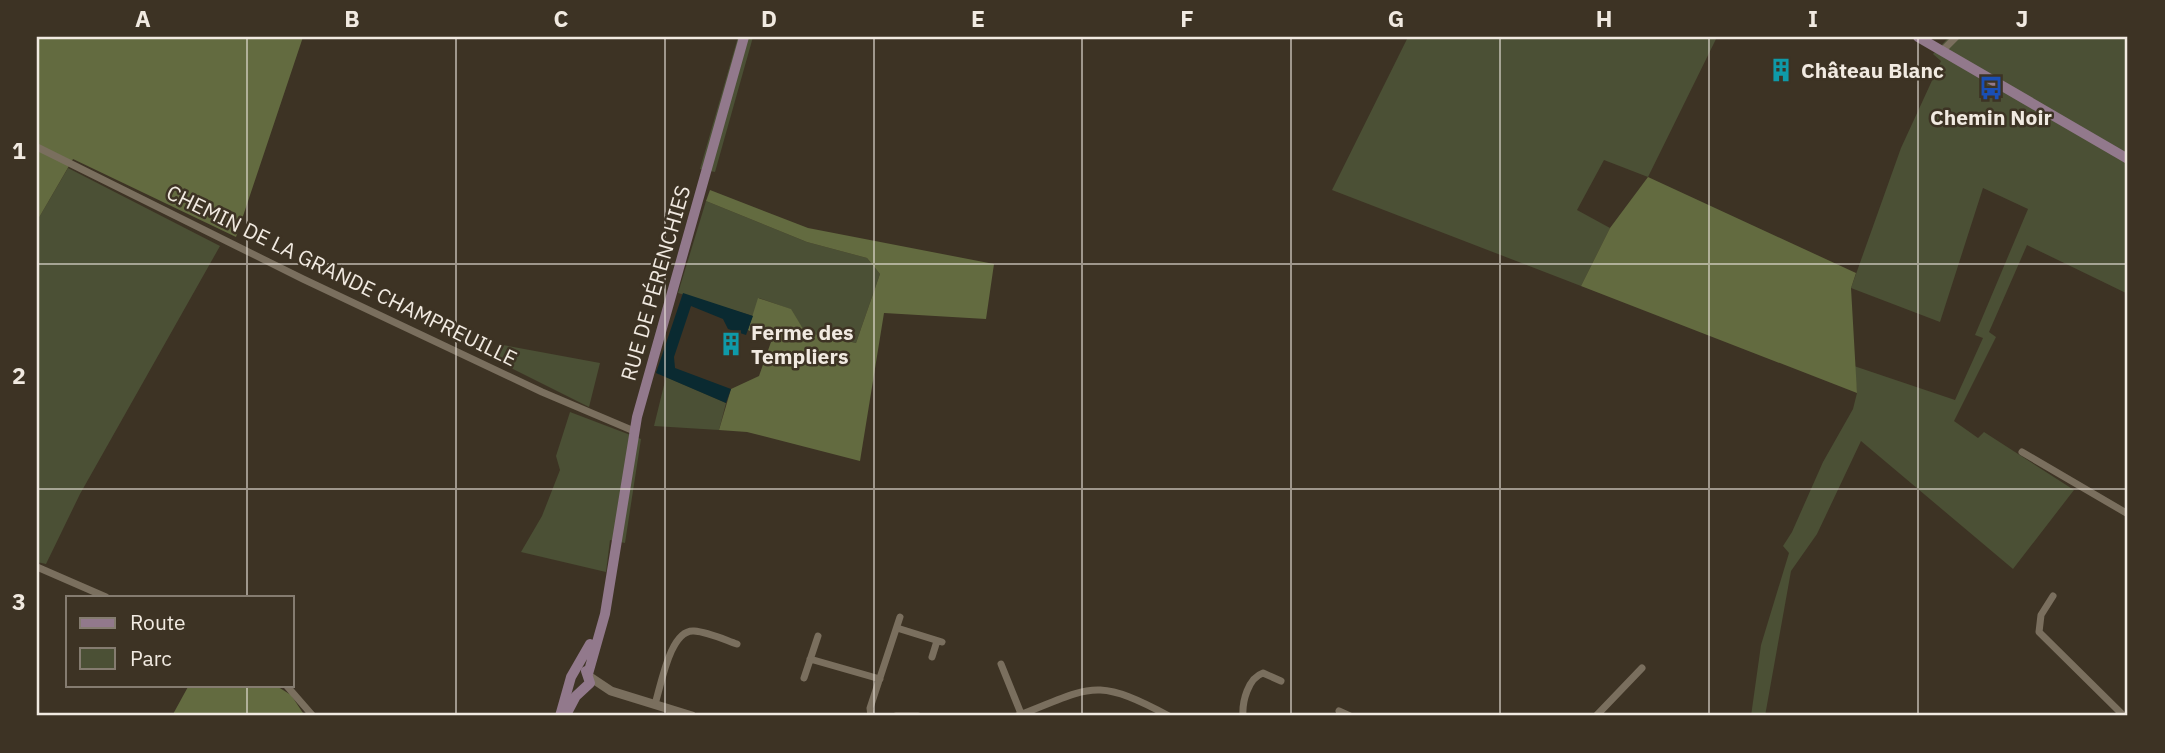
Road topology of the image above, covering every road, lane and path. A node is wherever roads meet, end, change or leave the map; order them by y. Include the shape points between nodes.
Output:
1 (744, 37) edge
2 (1918, 37) edge
3 (1955, 37) edge
4 (1942, 51) junction
5 (37, 147) edge
6 (2128, 159) edge
7 (634, 431) junction
8 (2022, 452) dead end
9 (2128, 514) edge
10 (37, 567) edge
11 (104, 596) edge
12 (2053, 596) dead end
13 (607, 598) junction
14 (900, 617) dead end
15 (897, 628) junction
16 (818, 636) dead end
17 (737, 644) dead end
18 (932, 657) dead end
19 (810, 659) junction
20 (1002, 664) dead end
21 (1642, 668) dead end
22 (589, 675) junction
23 (572, 678) junction
24 (804, 678) dead end
25 (880, 679) junction
26 (1281, 681) dead end
27 (287, 686) edge
28 (584, 688) junction
29 (611, 691) junction
30 (655, 705) junction
31 (1339, 711) dead end
32 (313, 716) edge
33 (560, 716) edge
34 (565, 716) edge
35 (692, 716) edge
36 (871, 716) edge
37 (896, 716) edge
38 (918, 716) edge
39 (1020, 716) edge
40 (1168, 716) edge
41 (1243, 716) edge
42 (1350, 716) edge
43 (1596, 716) edge
44 (2124, 716) edge

1 - 7 main road, RUE DE PÉRENCHIES
2 - 4 main road
3 - 4 street
4 - 6 main road
5 - 7 street, CHEMIN DE LA GRANDE CHAMPREUILLE via 337,295
7 - 13 main road, RUE DE PÉRENCHIES
8 - 9 street
10 - 11 street
12 - 44 street via 2041,615 2039,632
13 - 22 main road
13 - 23 main road
14 - 15 street
15 - 18 street via 940,641
15 - 25 street
16 - 19 street
17 - 30 street via 695,631 680,635
19 - 24 street
19 - 25 street
20 - 39 street
21 - 43 street
22 - 23 main road via 581,670
22 - 28 main road
22 - 29 street
23 - 28 main road via 575,688
23 - 33 main road
25 - 36 street
26 - 41 street via 1258,674 1243,703
27 - 32 street
28 - 29 street
28 - 34 main road
29 - 30 street
30 - 35 street
31 - 42 street
37 - 38 street
39 - 40 street via 1101,688 1126,694

